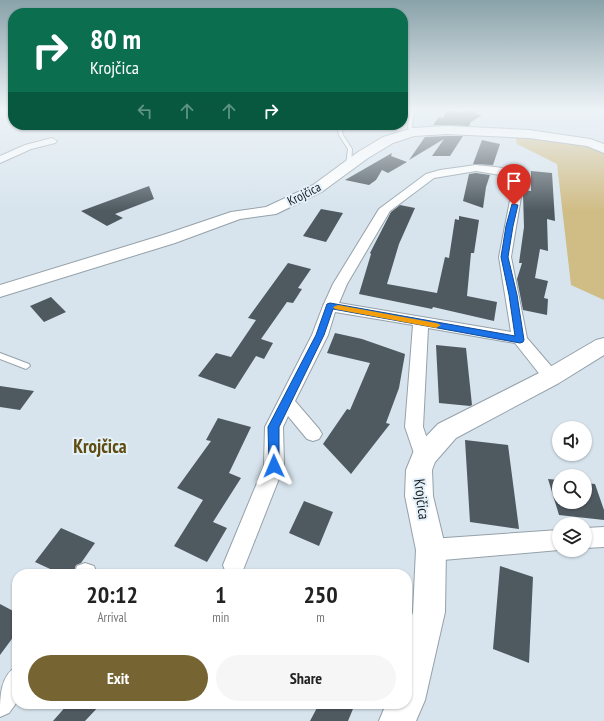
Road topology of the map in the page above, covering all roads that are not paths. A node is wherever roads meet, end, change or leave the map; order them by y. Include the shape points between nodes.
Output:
1 (41, 144) edge
2 (347, 144) edge
3 (382, 144) edge
4 (592, 144) edge
5 (604, 149) edge
6 (0, 160) edge
7 (349, 165) junction
8 (0, 291) edge
9 (330, 306) junction
10 (421, 323) junction
11 (520, 340) junction
12 (604, 345) edge
13 (0, 356) edge
14 (26, 366) dead end
15 (551, 377) junction
16 (286, 402) junction
17 (313, 434) dead end
18 (424, 456) junction
19 (604, 537) edge
20 (592, 538) edge
21 (552, 541) edge
22 (431, 550) junction
23 (234, 565) dead end
24 (412, 680) edge
25 (12, 686) edge
26 (0, 704) edge
27 (403, 709) edge
28 (397, 721) edge

1 - 6 street
2 - 7 lane via 350,149
3 - 7 main road, Krojčica
4 - 5 main road, Krojčica
7 - 8 main road, Krojčica via 318,188 270,210 237,216
9 - 10 street
9 - 11 street via 340,284 385,209 401,195 430,176 440,173 476,168 509,173 517,179 518,185 505,257
9 - 16 street via 320,335
10 - 11 street
10 - 18 street via 414,427
11 - 15 street
12 - 15 main road, Krojčica
13 - 14 lane
15 - 18 main road, Krojčica via 447,431
16 - 17 street
16 - 23 street via 274,427 274,466
18 - 22 main road, Krojčica via 419,470 419,496
19 - 20 street
21 - 22 street
22 - 24 main road, Krojčica via 429,612
25 - 26 street
27 - 28 main road

